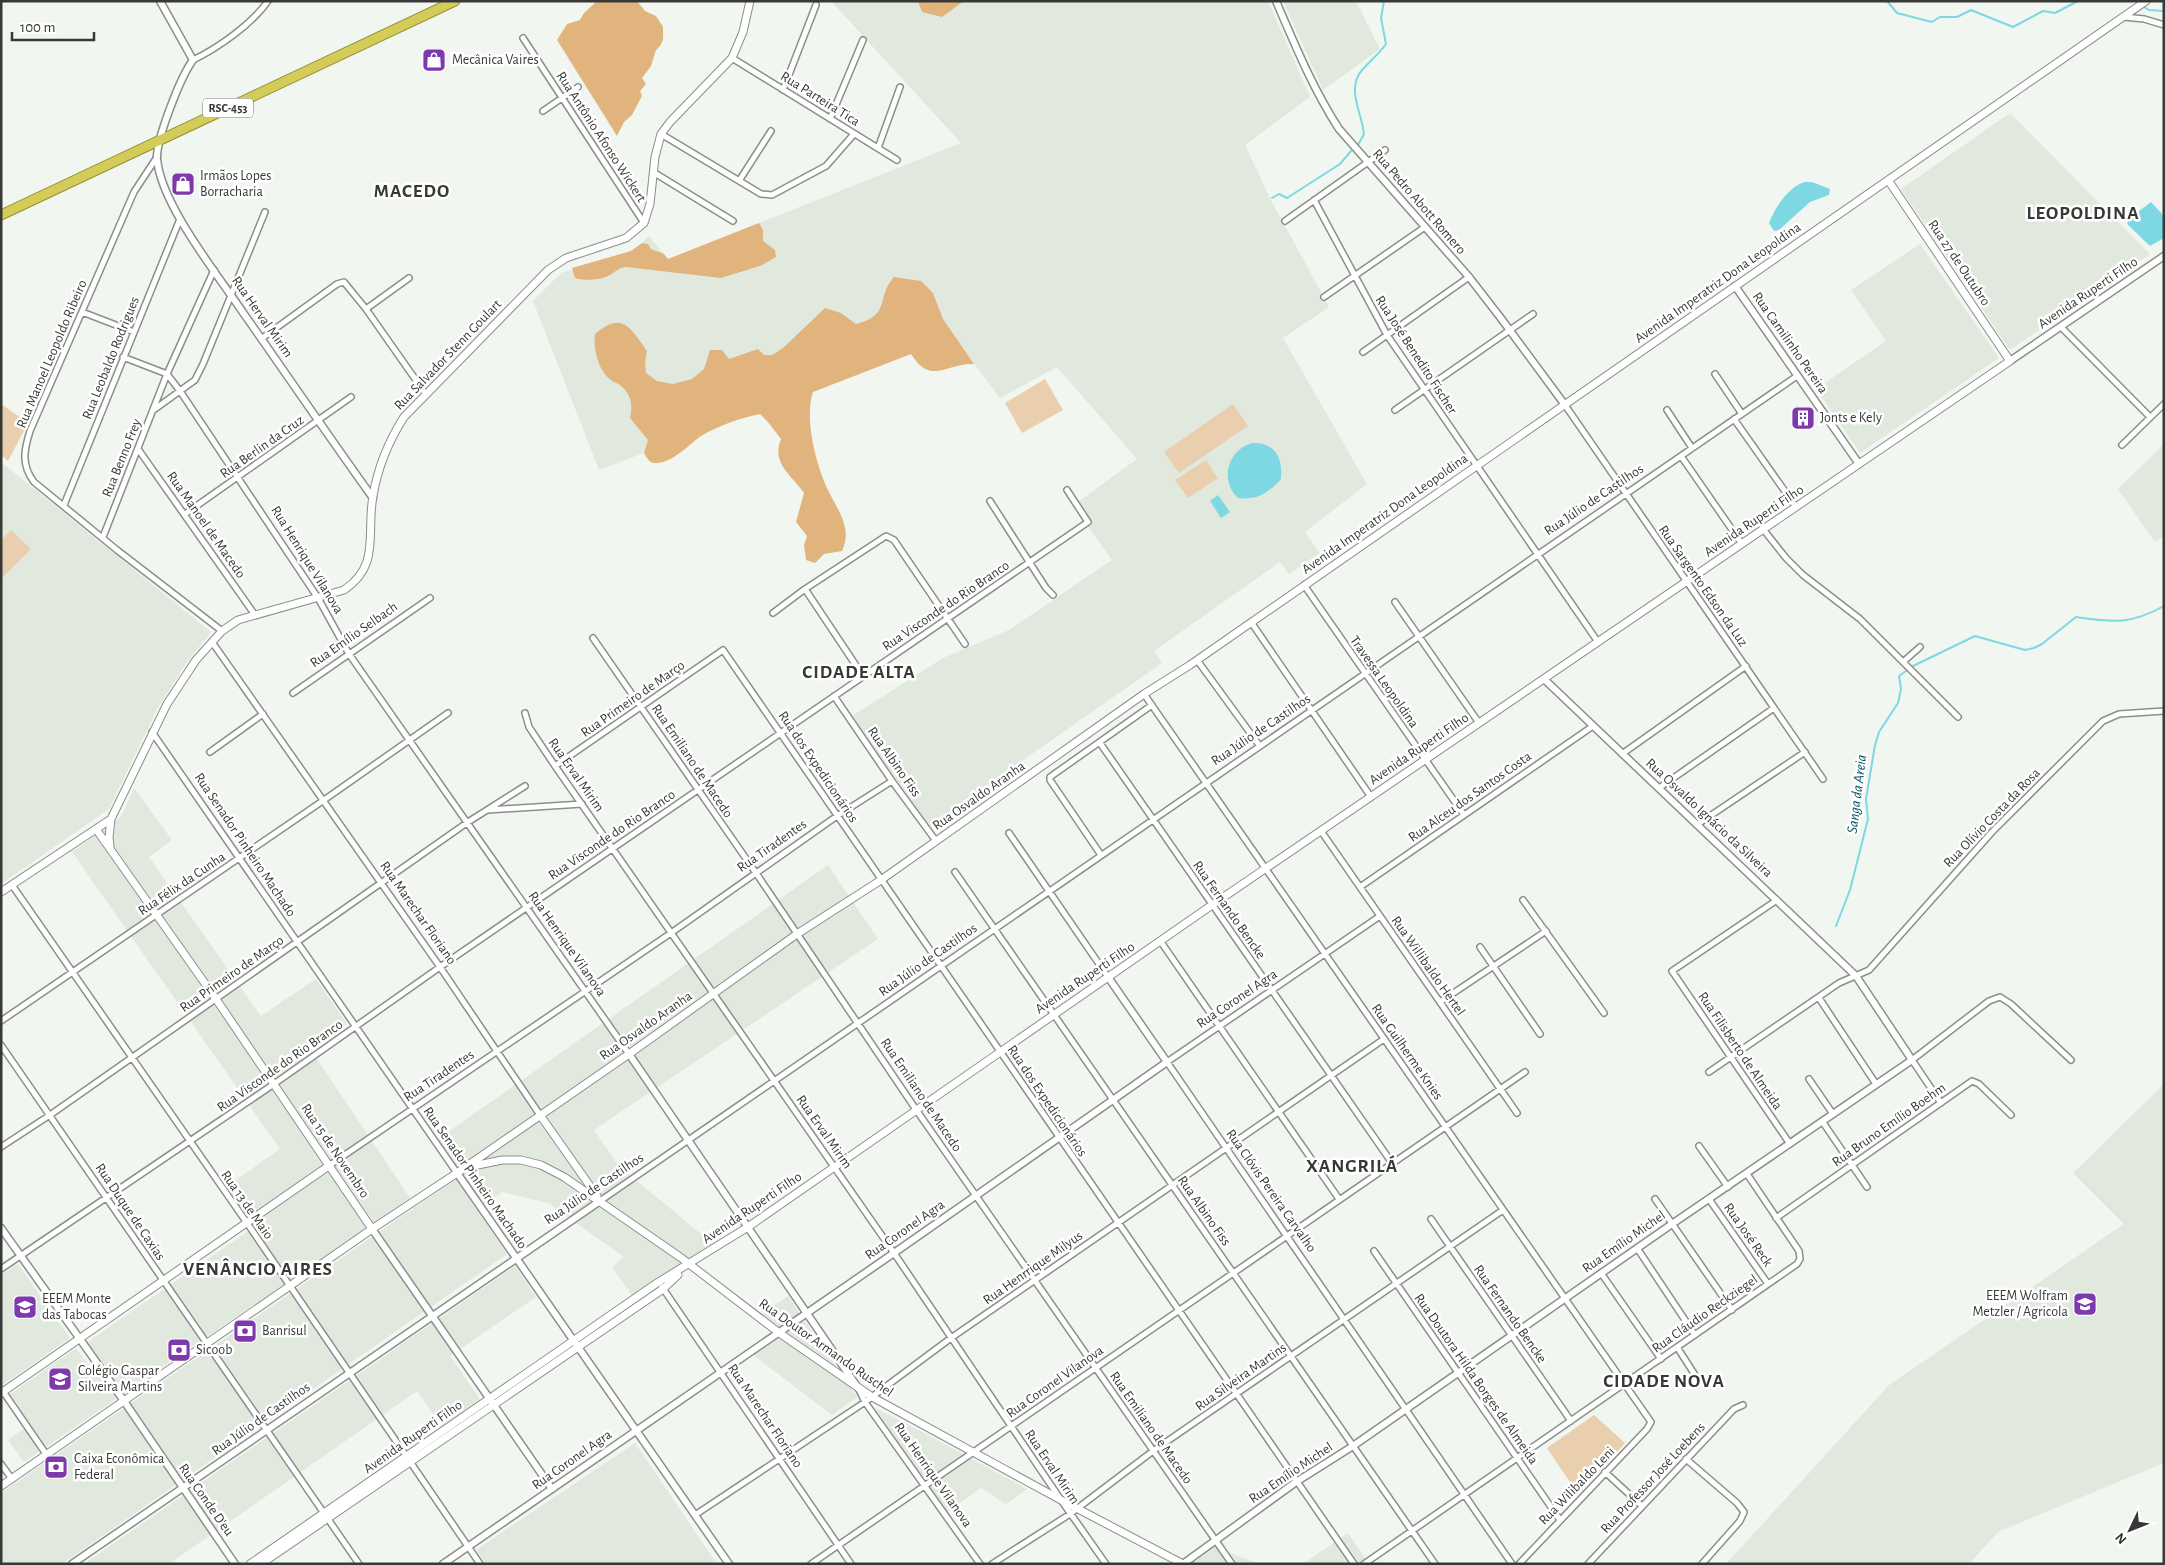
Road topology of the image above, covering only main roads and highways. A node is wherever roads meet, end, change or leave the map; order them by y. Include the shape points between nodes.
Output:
1 (455, 1) edge
2 (750, 1) edge
3 (2146, 1) edge
4 (1888, 180) junction
5 (1, 214) edge
6 (2010, 361) joint
7 (1304, 586) joint
8 (111, 819) junction
9 (96, 829) junction
10 (110, 847) junction
11 (1, 892) edge
12 (540, 1115) junction
13 (486, 1152) junction
14 (491, 1162) junction
15 (330, 1165) junction
16 (460, 1171) junction
17 (600, 1201) junction
18 (372, 1229) junction
19 (690, 1264) junction
20 (2, 1392) edge
21 (1, 1486) edge
22 (325, 1516) junction
23 (250, 1564) edge
24 (261, 1564) edge
25 (1183, 1564) edge

1 - 5 highway, RSC-453
2 - 8 main road, Rua Salvador Stenn Goulart via 743,32 732,58 661,134 644,223 626,238 566,258 548,270 404,417 381,462 373,498 370,552 365,570 344,590 238,620 222,631 196,660 167,704
3 - 4 main road, Avenida Imperatriz Dona Leopoldina
4 - 6 main road, Rua 27 de Outubro
4 - 7 main road, Avenida Imperatriz Dona Leopoldina
6 - 19 main road, Avenida Ruperti Filho
7 - 12 main road, Rua Osvaldo Aranha via 1144,694 881,880 797,934
8 - 9 main road
8 - 10 main road
9 - 10 main road, Rua 15 de Novembro
9 - 11 main road
10 - 15 main road, Rua 15 de Novembro
12 - 13 main road, Rua Osvaldo Aranha
12 - 17 main road, Rua Marechar Floriano
13 - 14 main road
13 - 16 main road, Rua Osvaldo Aranha
14 - 16 main road, Rua Doutor Armando Ruschel
14 - 17 main road, Rua Doutor Armando Ruschel via 521,1160 541,1165
15 - 18 main road, Rua 15 de Novembro
15 - 20 main road, Rua Tiradentes
16 - 18 main road, Rua Osvaldo Aranha
17 - 19 main road, Rua Doutor Armando Ruschel
18 - 21 main road, Rua Osvaldo Aranha
19 - 22 main road, Avenida Ruperti Filho
19 - 25 main road, Rua Doutor Armando Ruschel via 778,1332 872,1397
22 - 23 main road, Avenida Ruperti Filho
22 - 24 main road, Avenida Ruperti Filho

